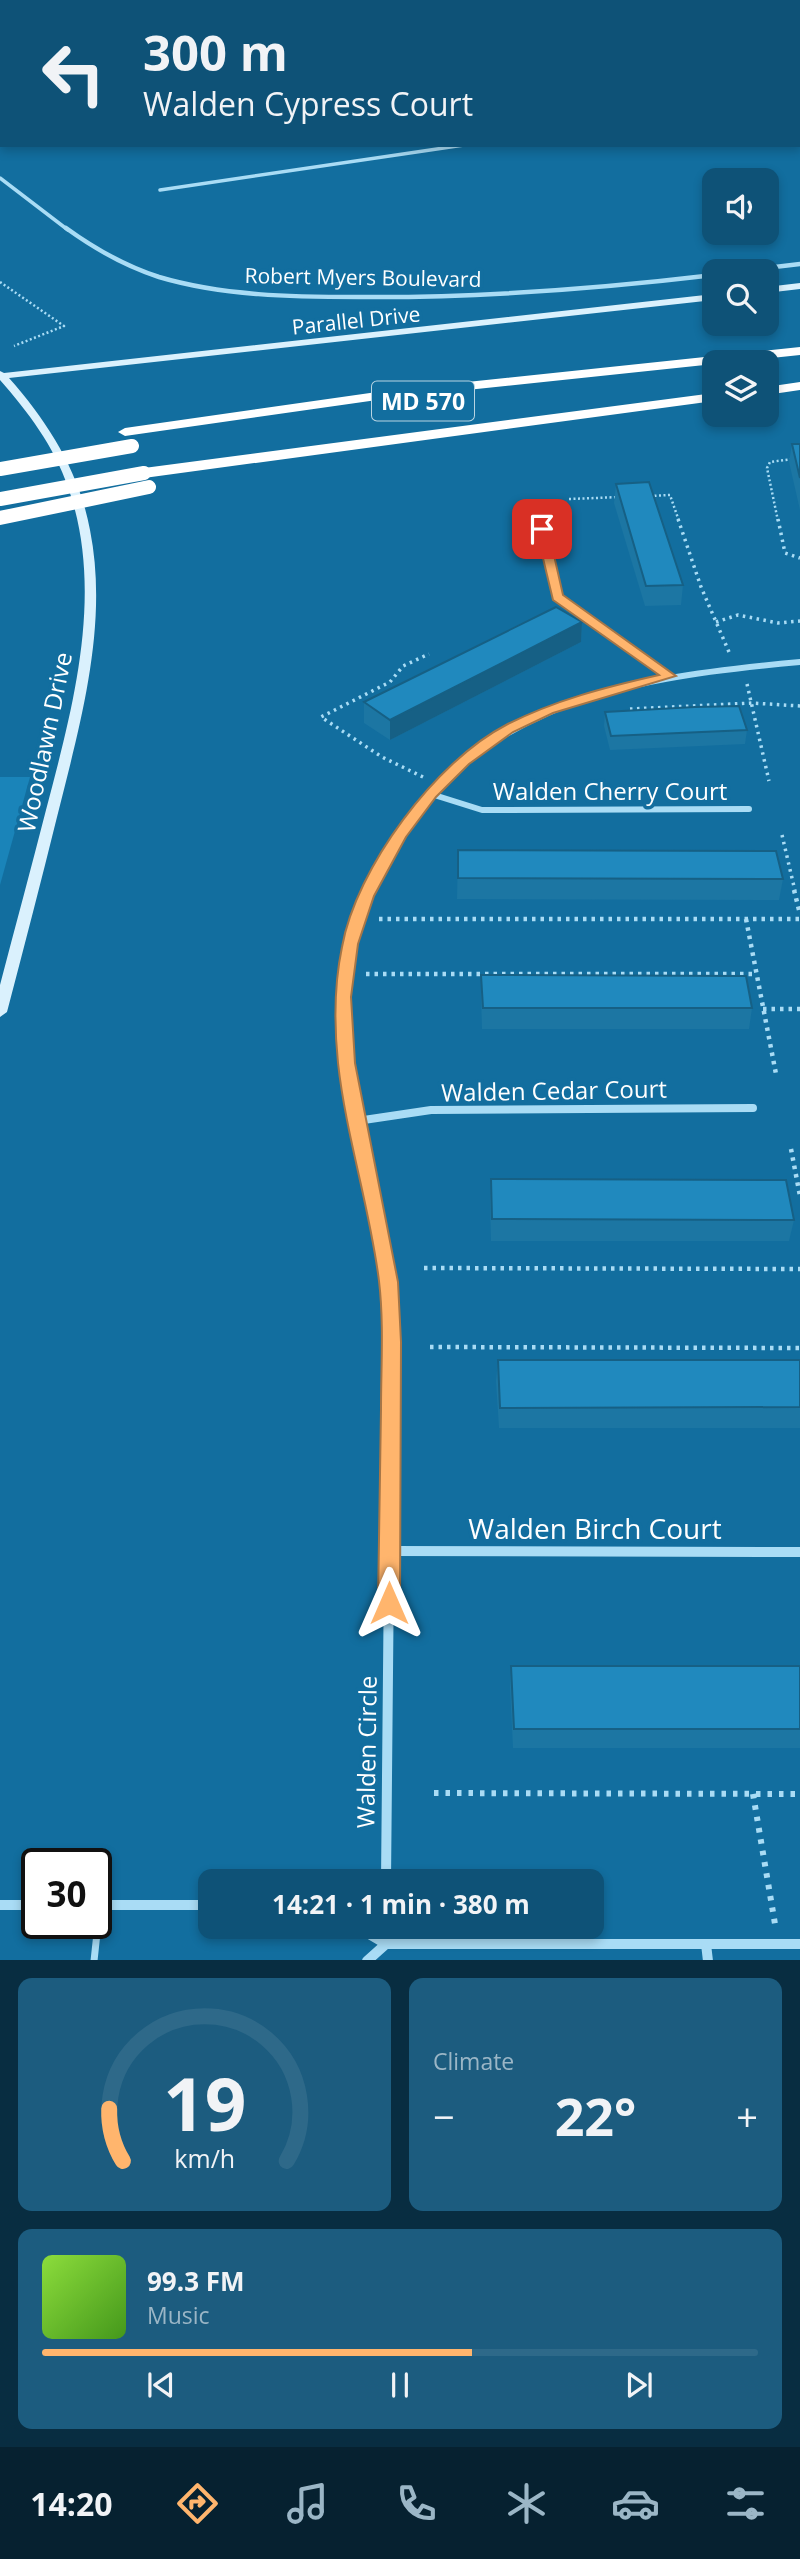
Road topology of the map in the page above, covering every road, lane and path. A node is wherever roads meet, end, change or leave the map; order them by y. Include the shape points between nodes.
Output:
1 (450, 147) edge
2 (0, 178) edge
3 (160, 190) dead end
4 (800, 264) edge
5 (779, 267) edge
6 (702, 276) edge
7 (0, 282) edge
8 (800, 286) edge
9 (779, 288) edge
10 (702, 298) edge
11 (14, 346) dead end
12 (800, 351) edge
13 (779, 354) edge
14 (702, 365) edge
15 (1, 376) edge
16 (800, 386) edge
17 (779, 389) edge
18 (702, 398) edge
19 (129, 439) junction
20 (0, 454) edge
21 (800, 458) edge
22 (0, 469) edge
23 (146, 480) junction
24 (632, 496) edge
25 (645, 496) edge
26 (0, 499) edge
27 (569, 499) dead end
28 (0, 518) edge
29 (542, 529) dead end
30 (800, 558) edge
31 (800, 621) edge
32 (716, 622) junction
33 (429, 654) dead end
34 (731, 656) dead end
35 (800, 662) edge
36 (670, 676) junction
37 (746, 680) dead end
38 (752, 703) junction
39 (800, 706) edge
40 (629, 709) edge
41 (427, 778) dead end
42 (769, 781) dead end
43 (431, 794) junction
44 (749, 809) dead end
45 (782, 835) dead end
46 (800, 917) edge
47 (378, 919) dead end
48 (746, 919) junction
49 (362, 974) dead end
50 (757, 974) junction
51 (764, 1009) junction
52 (800, 1009) edge
53 (0, 1013) edge
54 (776, 1074) dead end
55 (752, 1108) dead end
56 (357, 1121) junction
57 (791, 1149) dead end
58 (800, 1196) edge
59 (424, 1268) dead end
60 (800, 1269) edge
61 (430, 1347) dead end
62 (800, 1348) edge
63 (389, 1551) junction
64 (800, 1552) edge
65 (434, 1793) dead end
66 (753, 1794) junction
67 (800, 1794) edge
68 (386, 1869) edge
69 (0, 1905) edge
70 (21, 1905) edge
71 (112, 1905) edge
72 (198, 1905) edge
73 (96, 1939) edge
74 (378, 1939) edge
75 (386, 1939) edge
76 (386, 1944) junction
77 (706, 1944) junction
78 (778, 1944) junction
79 (800, 1944) edge
80 (94, 1960) edge
81 (369, 1960) edge
82 (708, 1960) edge

1 - 3 street
2 - 6 street, Robert Myers Boulevard via 117,260 161,278 224,290 299,296 436,296
4 - 5 street
7 - 11 path via 64,326
8 - 9 main road
10 - 15 main road, Parallel Drive
12 - 13 highway
12 - 19 highway via 391,394
14 - 19 highway, MD 570
15 - 53 main road, Woodlawn Drive via 36,416 71,480 85,542 90,594 86,664 68,751
16 - 17 highway
18 - 23 highway, MD 570 via 473,427
19 - 20 highway
19 - 22 highway, MD 570, bridge
21 - 30 path via 777,459 767,468 785,553
23 - 26 highway, bridge
23 - 28 highway, bridge
24 - 27 path
25 - 32 path via 670,495
29 - 36 street via 558,597
31 - 32 path via 778,623 738,615
32 - 34 path
33 - 41 path via 403,666 390,682 321,716 382,757
35 - 36 street, Walden Circle
36 - 43 street, Walden Circle via 597,693 525,720 477,750
37 - 38 path
38 - 39 path
38 - 40 path
38 - 42 path
43 - 44 street, Walden Cherry Court via 482,810
43 - 56 street, Walden Circle via 377,873 350,944 344,974 343,1030
45 - 46 path
46 - 48 path
47 - 48 path
48 - 50 path
49 - 50 path
50 - 51 path
51 - 52 path
51 - 54 path
55 - 56 street, Walden Cedar Court via 431,1110
56 - 63 street, Walden Circle via 388,1282
57 - 58 path
59 - 60 path
61 - 62 path
63 - 64 street, Walden Birch Court
63 - 68 street, Walden Circle
65 - 66 path
66 - 67 path
66 - 78 path
69 - 70 street
71 - 72 street
73 - 80 lane
74 - 76 street
75 - 76 street
76 - 77 street
76 - 81 street
77 - 78 street
77 - 82 street
78 - 79 street

